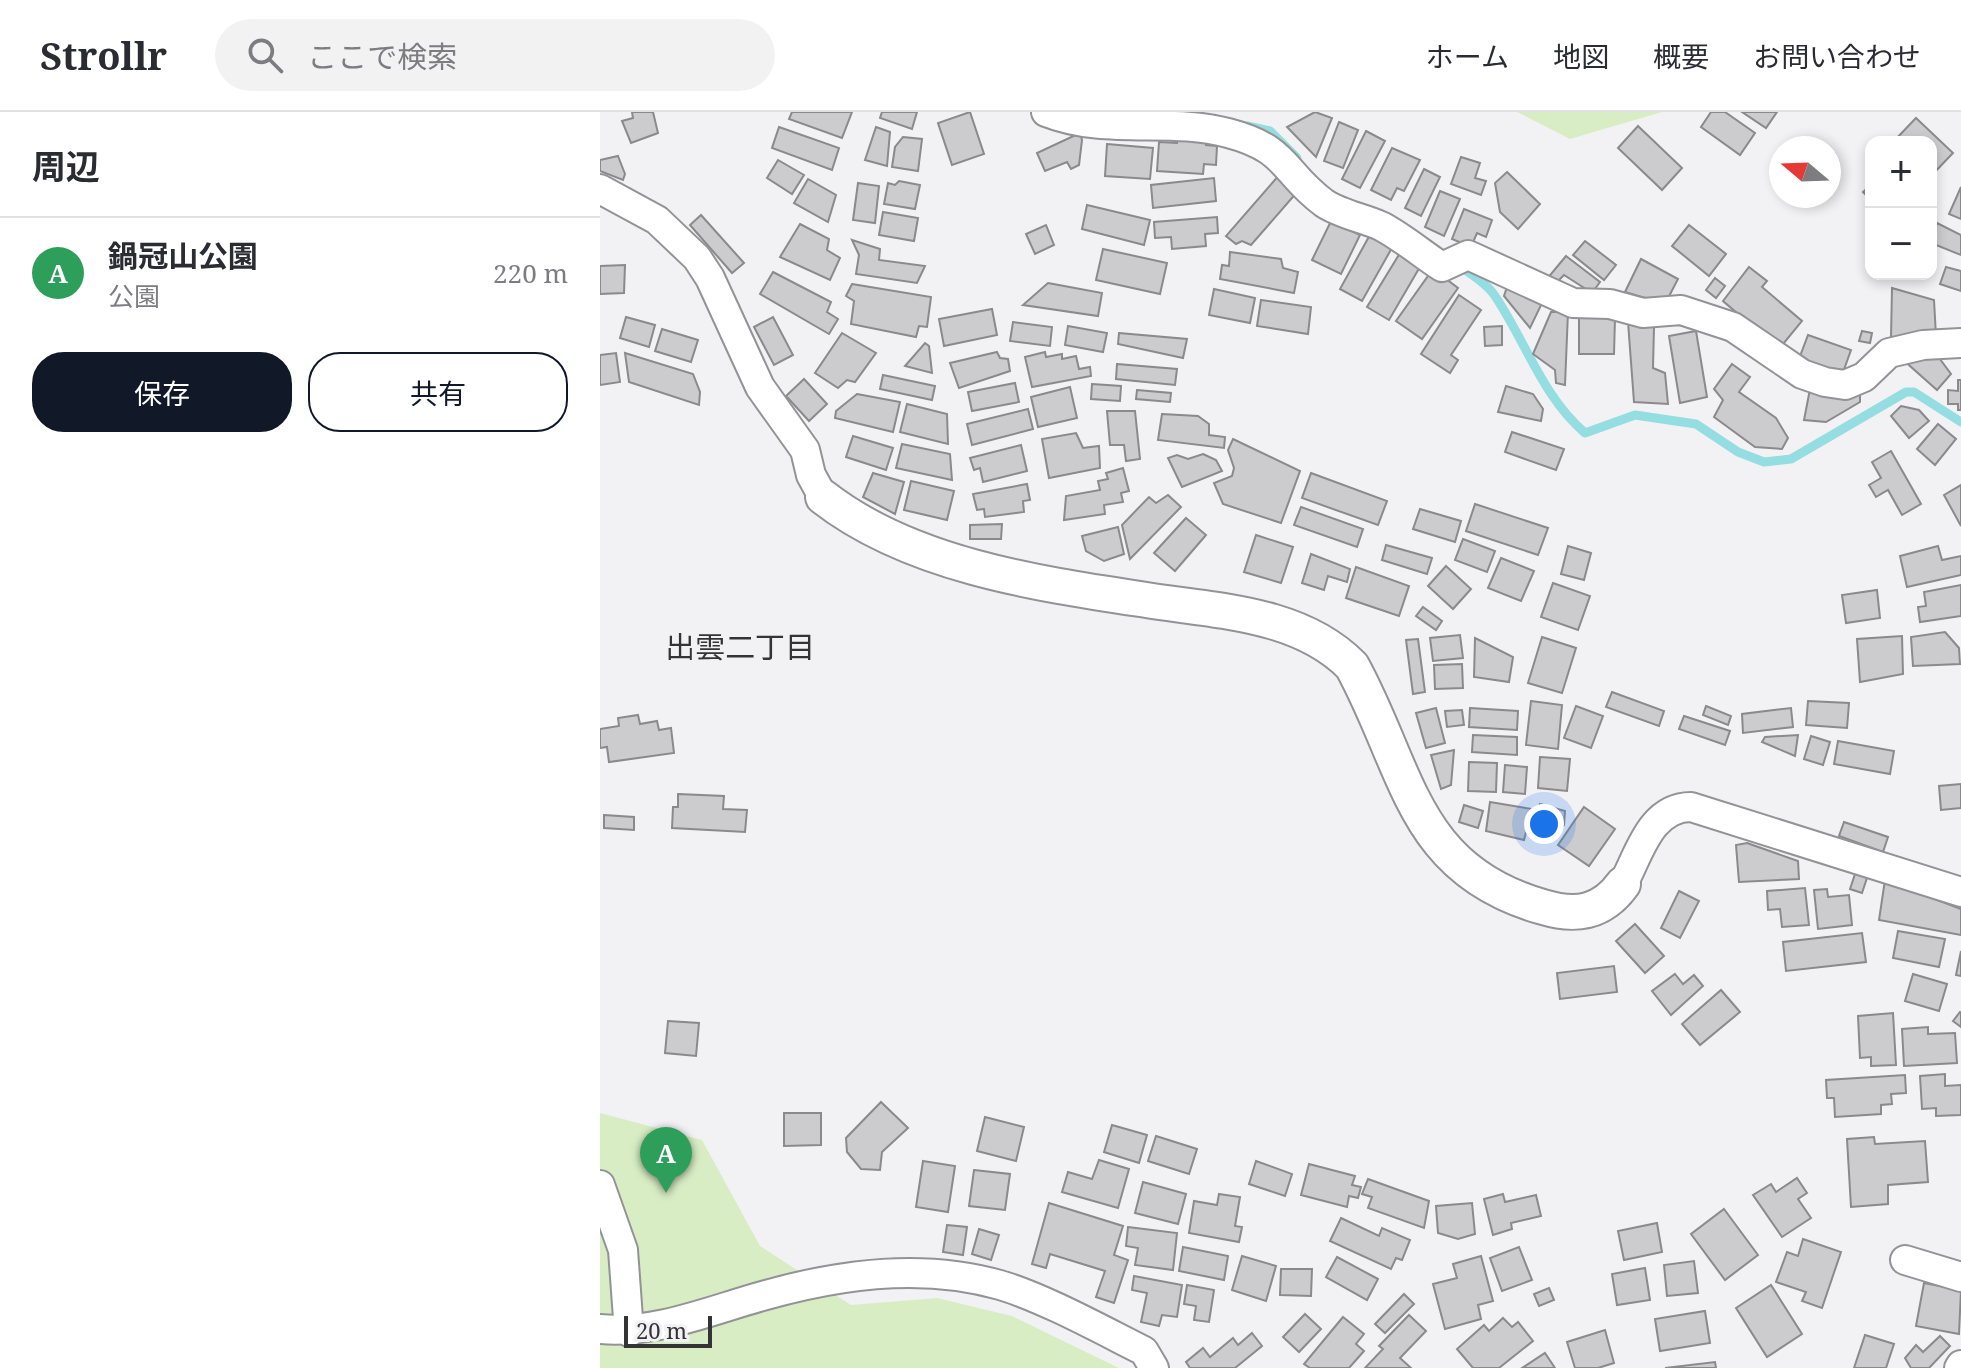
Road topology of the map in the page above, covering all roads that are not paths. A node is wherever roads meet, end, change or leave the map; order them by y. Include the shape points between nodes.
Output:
1 (1046, 112) edge
2 (600, 189) edge
3 (1961, 343) edge
4 (823, 497) joint
5 (1623, 884) joint
6 (1961, 892) edge
7 (600, 1185) edge
8 (1905, 1260) dead end
9 (1961, 1277) edge
10 (600, 1329) edge
11 (629, 1332) junction
12 (1154, 1368) edge

1 - 3 street via 1077,124 1225,132 1265,145 1328,205 1383,227 1442,267 1457,259 1573,303 1610,304 1643,313 1681,310 1733,327 1802,374 1825,382 1845,385 1864,377 1889,353
2 - 4 street via 657,220 697,258 760,387 805,450
4 - 5 street via 888,538 956,562 1273,621 1307,634 1352,666 1419,810 1439,845 1457,863 1487,886 1562,913 1601,907
5 - 6 street via 1647,834 1672,810 1691,807
7 - 11 street via 623,1250
8 - 9 street
10 - 11 street
11 - 12 street via 818,1280 930,1272 1001,1285 1144,1351

